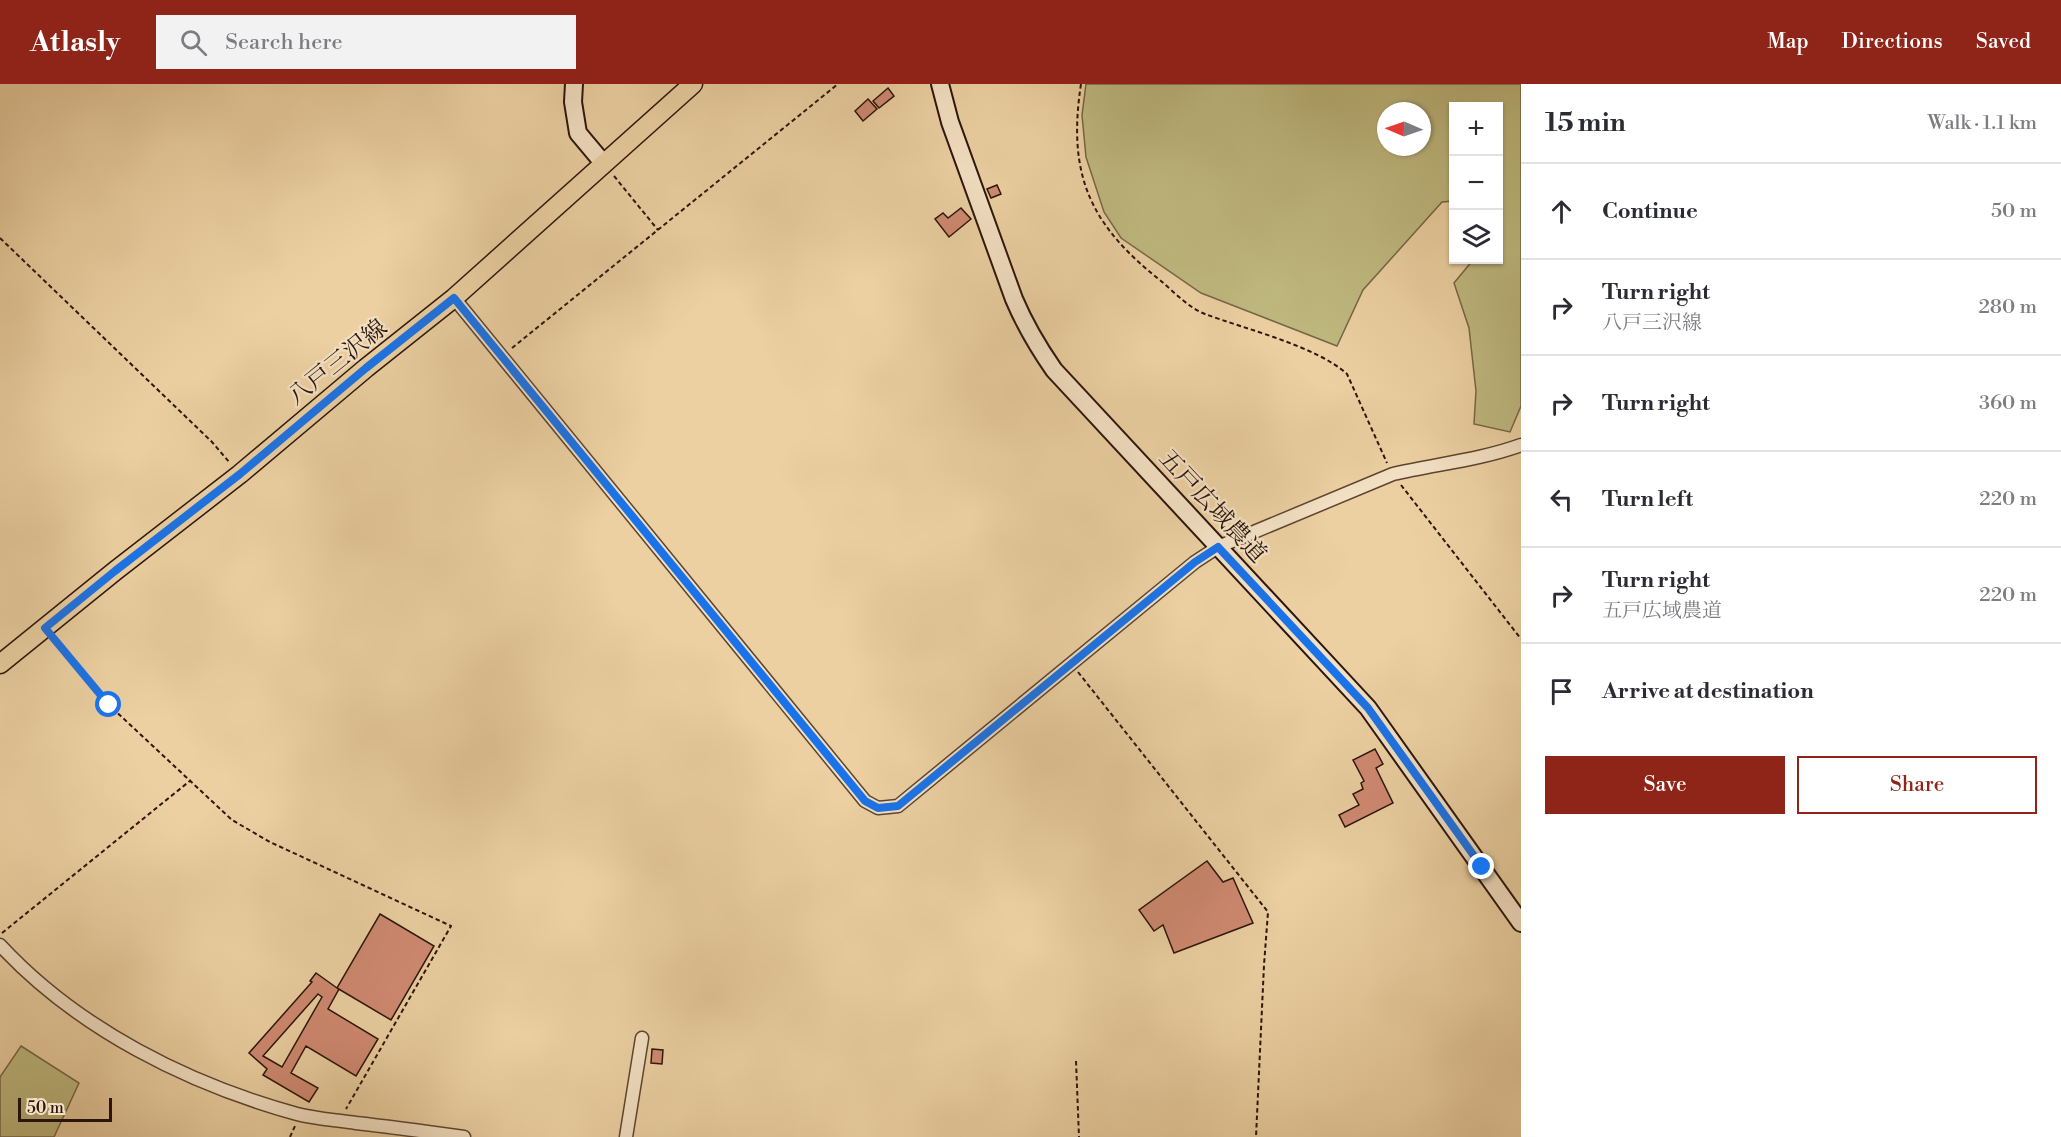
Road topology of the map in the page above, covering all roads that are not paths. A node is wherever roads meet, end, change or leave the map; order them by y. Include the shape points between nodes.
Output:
1 (574, 84) edge
2 (693, 84) edge
3 (940, 84) edge
4 (604, 164) junction
5 (454, 298) junction
6 (1521, 445) edge
7 (1218, 547) junction
8 (0, 664) edge
9 (1521, 923) edge
10 (0, 945) edge
11 (642, 1038) dead end
12 (464, 1137) edge
13 (626, 1137) edge

1 - 4 street via 579,133
2 - 4 main road, 八戸三沢線
3 - 7 street, 五戸広域農道 via 1014,299 1038,348
4 - 5 main road, 八戸三沢線
5 - 7 street via 865,801 878,808 898,806 1071,662
5 - 8 main road, 八戸三沢線
6 - 7 street via 1393,474
7 - 9 street, 五戸広域農道 via 1368,708
10 - 12 street via 35,978 106,1031 168,1067 230,1093 299,1115
11 - 13 street

